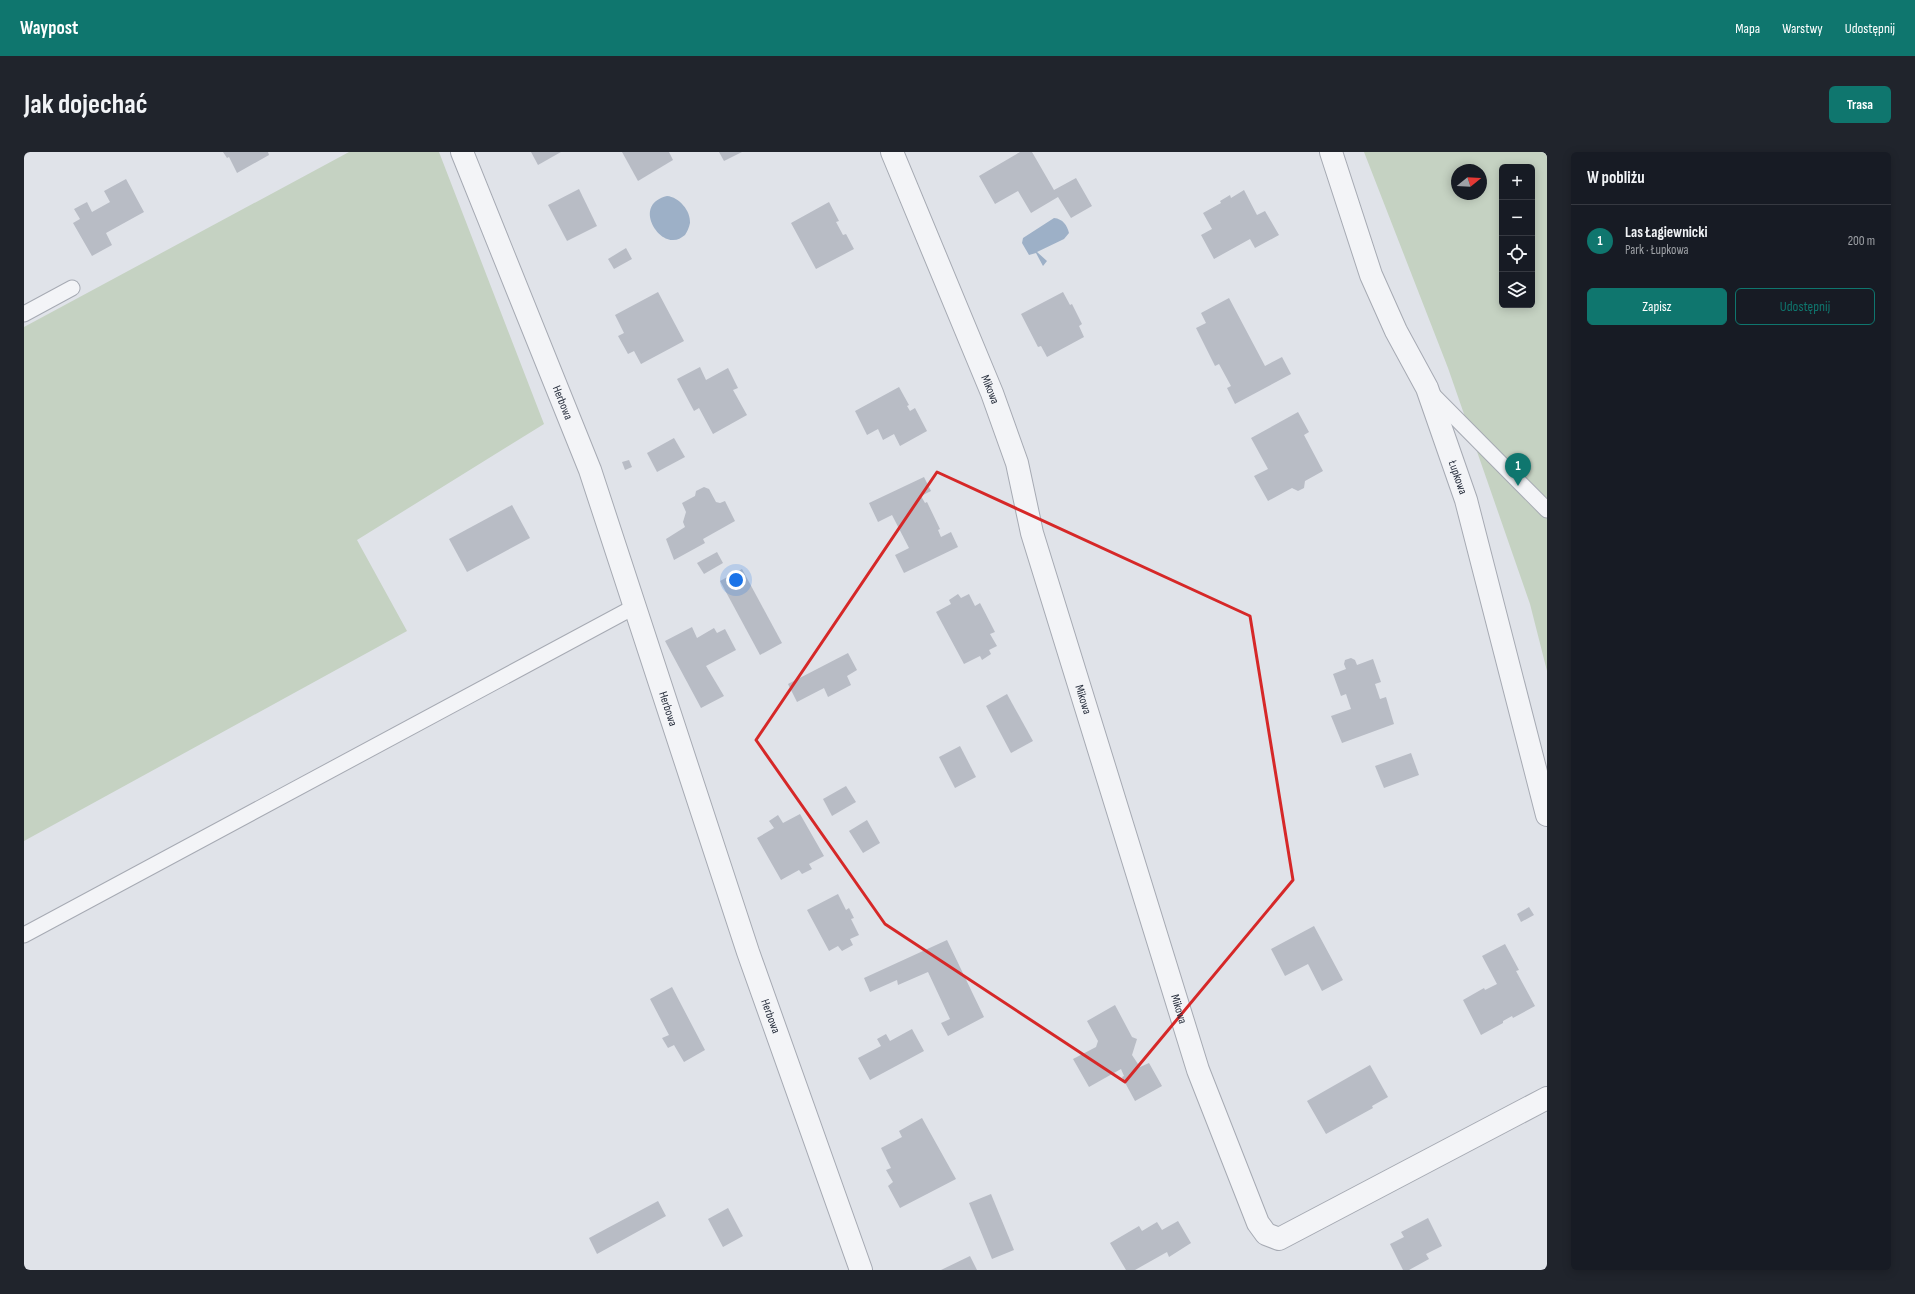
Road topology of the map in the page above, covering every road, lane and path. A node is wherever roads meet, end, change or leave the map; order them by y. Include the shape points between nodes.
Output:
1 (462, 152) edge
2 (892, 152) edge
3 (1331, 152) edge
4 (72, 288) dead end
5 (24, 314) edge
6 (1427, 388) junction
7 (1547, 510) edge
8 (634, 607) junction
9 (1547, 815) edge
10 (24, 935) edge
11 (1547, 1098) edge
12 (861, 1270) edge

1 - 8 street, Herbowa via 590,470
2 - 11 street, Mikowa via 992,393 1017,463 1032,533 1198,1070 1258,1223 1266,1234 1279,1240
3 - 6 street, Łupkowa via 1371,275 1396,331
4 - 5 lane
6 - 7 lane
6 - 9 street, Łupkowa via 1466,500
8 - 10 lane
8 - 12 street, Herbowa via 748,952

